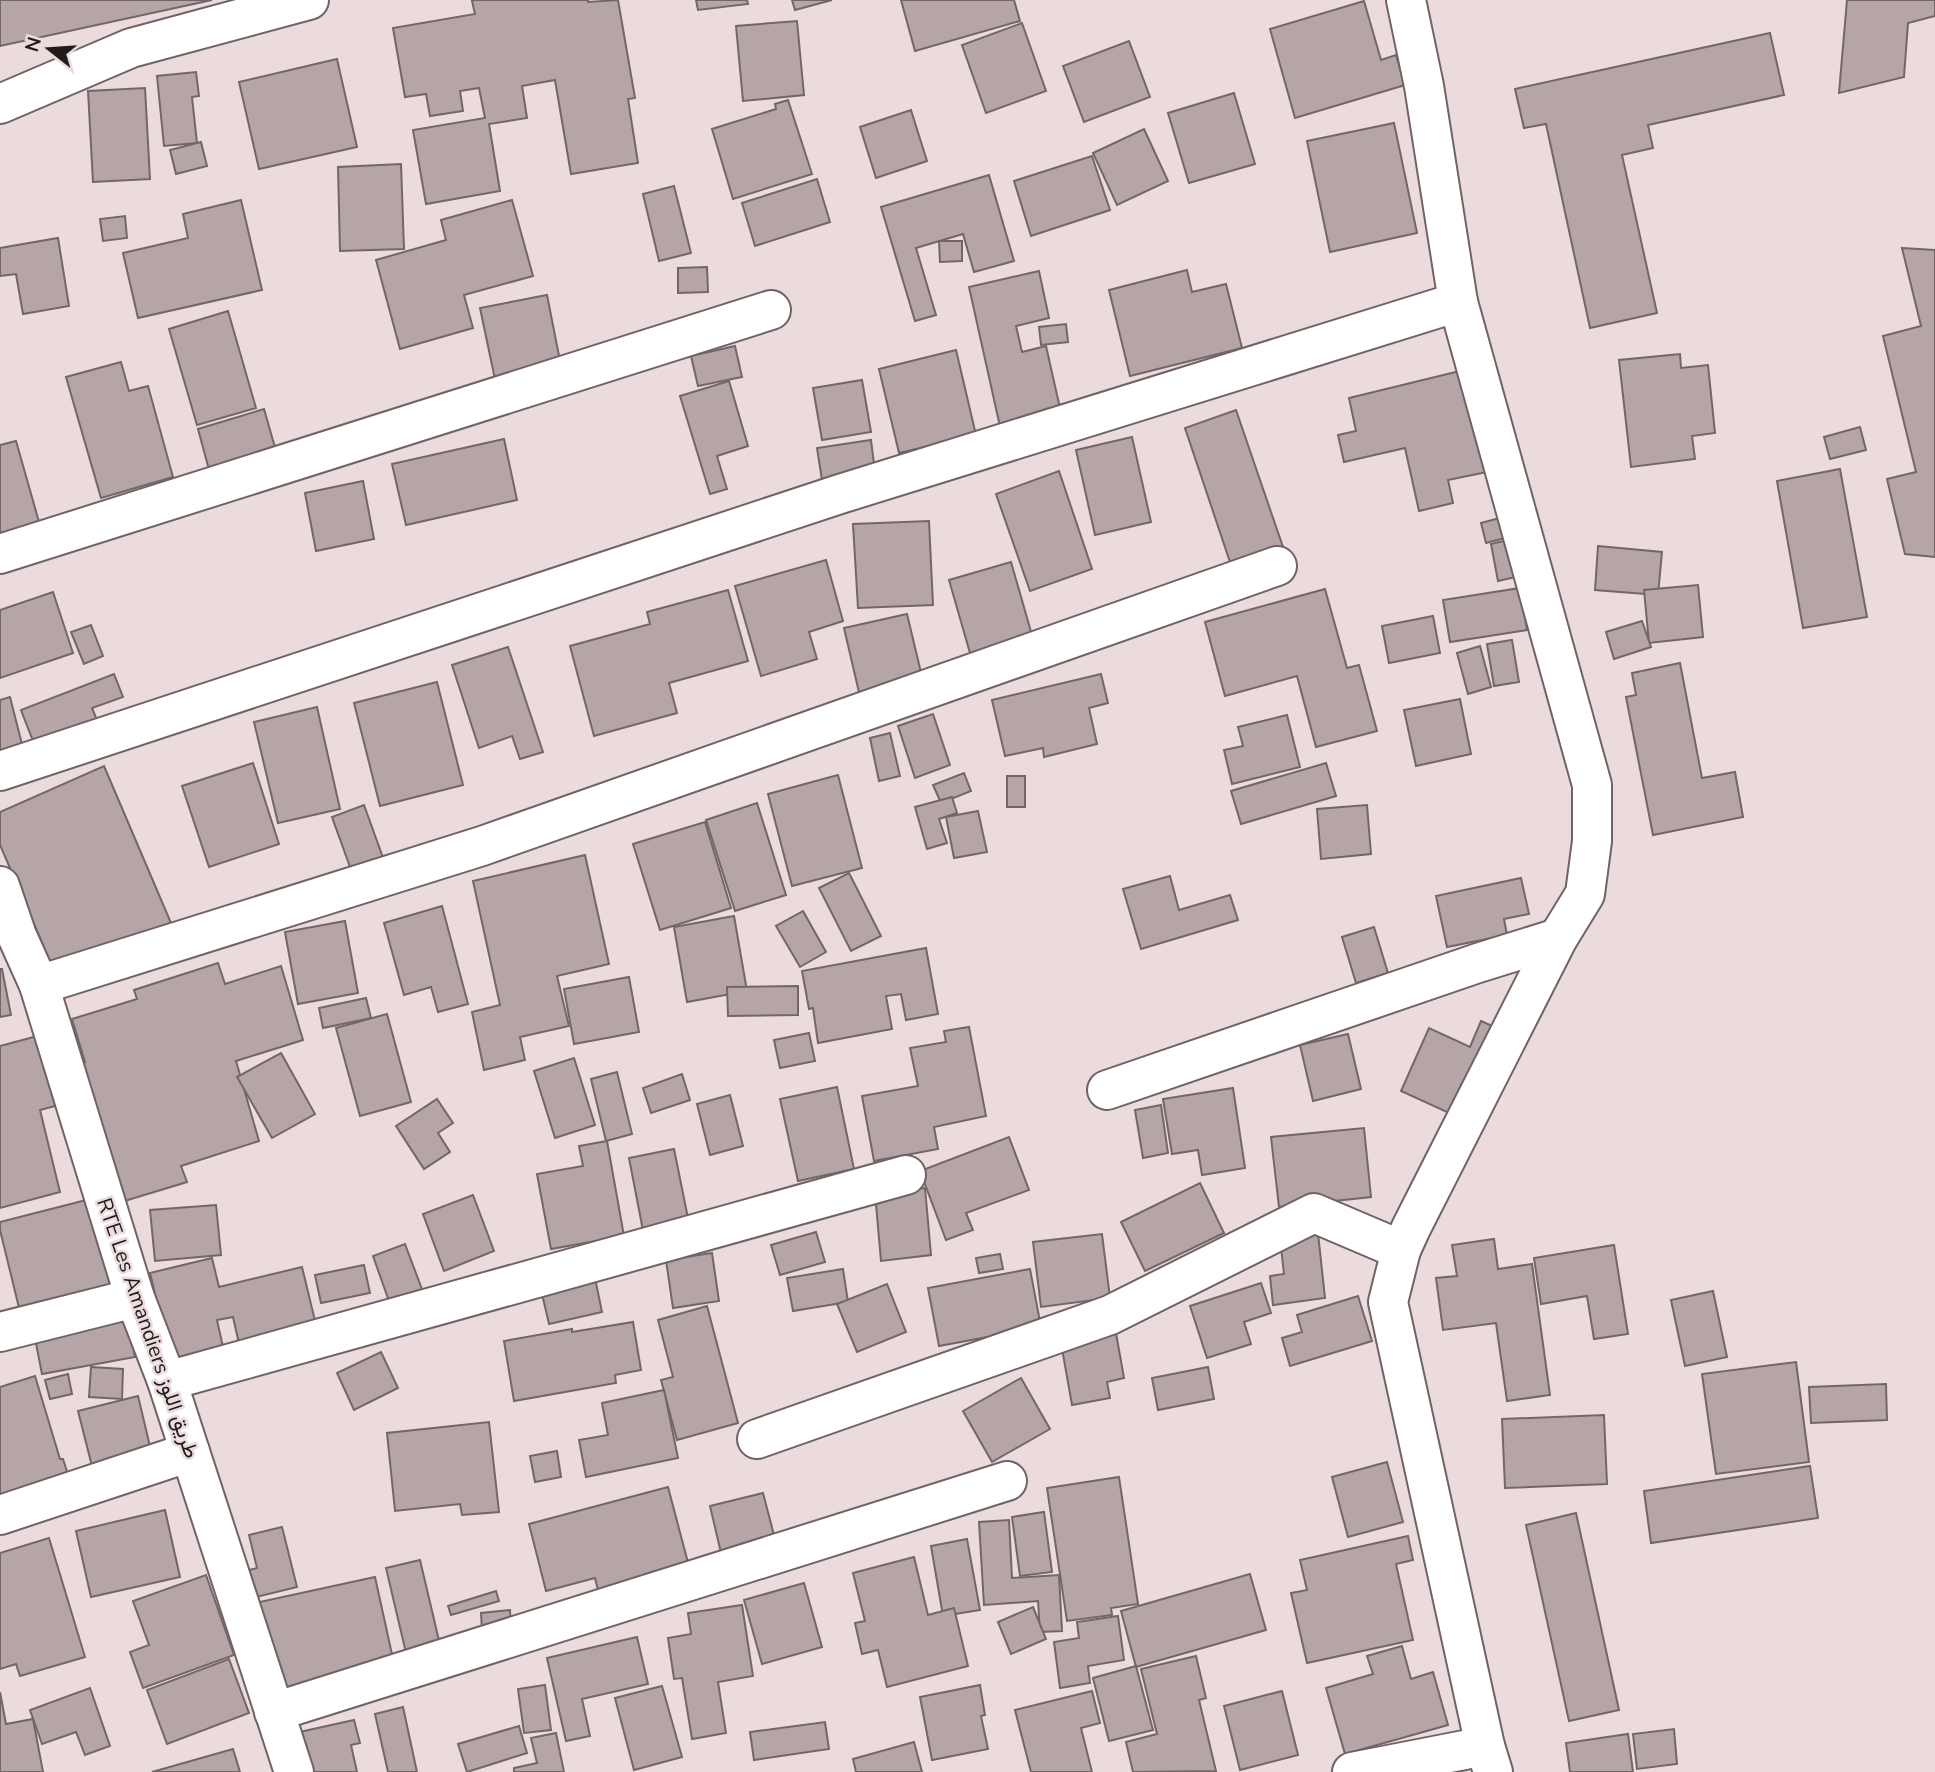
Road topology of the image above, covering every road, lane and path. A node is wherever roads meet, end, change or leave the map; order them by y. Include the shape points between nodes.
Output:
1 (309, 0) edge
2 (1415, 2) edge
3 (0, 104) edge
4 (1458, 302) junction
5 (771, 310) dead end
6 (0, 554) edge
7 (1278, 566) dead end
8 (0, 771) edge
9 (0, 886) edge
10 (1558, 938) junction
11 (8, 939) edge
12 (38, 985) junction
13 (1107, 1090) dead end
14 (906, 1175) dead end
15 (1401, 1250) junction
16 (135, 1298) junction
17 (0, 1332) edge
18 (167, 1381) junction
19 (757, 1439) dead end
20 (190, 1452) junction
21 (1007, 1481) dead end
22 (0, 1515) edge
23 (274, 1713) junction
24 (1489, 1759) edge
25 (293, 1772) edge
26 (1352, 1772) edge

1 - 3 street via 131,48
2 - 4 street
4 - 8 street via 827,498
4 - 10 street via 1592,785 1585,894
5 - 6 street
7 - 12 street via 482,846
9 - 11 street, RTE Les Amandiers طريق اللوز
10 - 13 street
10 - 15 street
11 - 12 street, RTE Les Amandiers طريق اللوز
12 - 16 street, RTE Les Amandiers طريق اللوز
14 - 18 street
15 - 19 street via 1314,1213 1110,1315
15 - 24 street via 1388,1302
16 - 17 street
16 - 18 street, RTE Les Amandiers طريق اللوز
18 - 20 street, RTE Les Amandiers طريق اللوز
20 - 22 street
20 - 23 street, RTE Les Amandiers طريق اللوز
21 - 23 street
23 - 25 street, RTE Les Amandiers طريق اللوز
24 - 26 street

